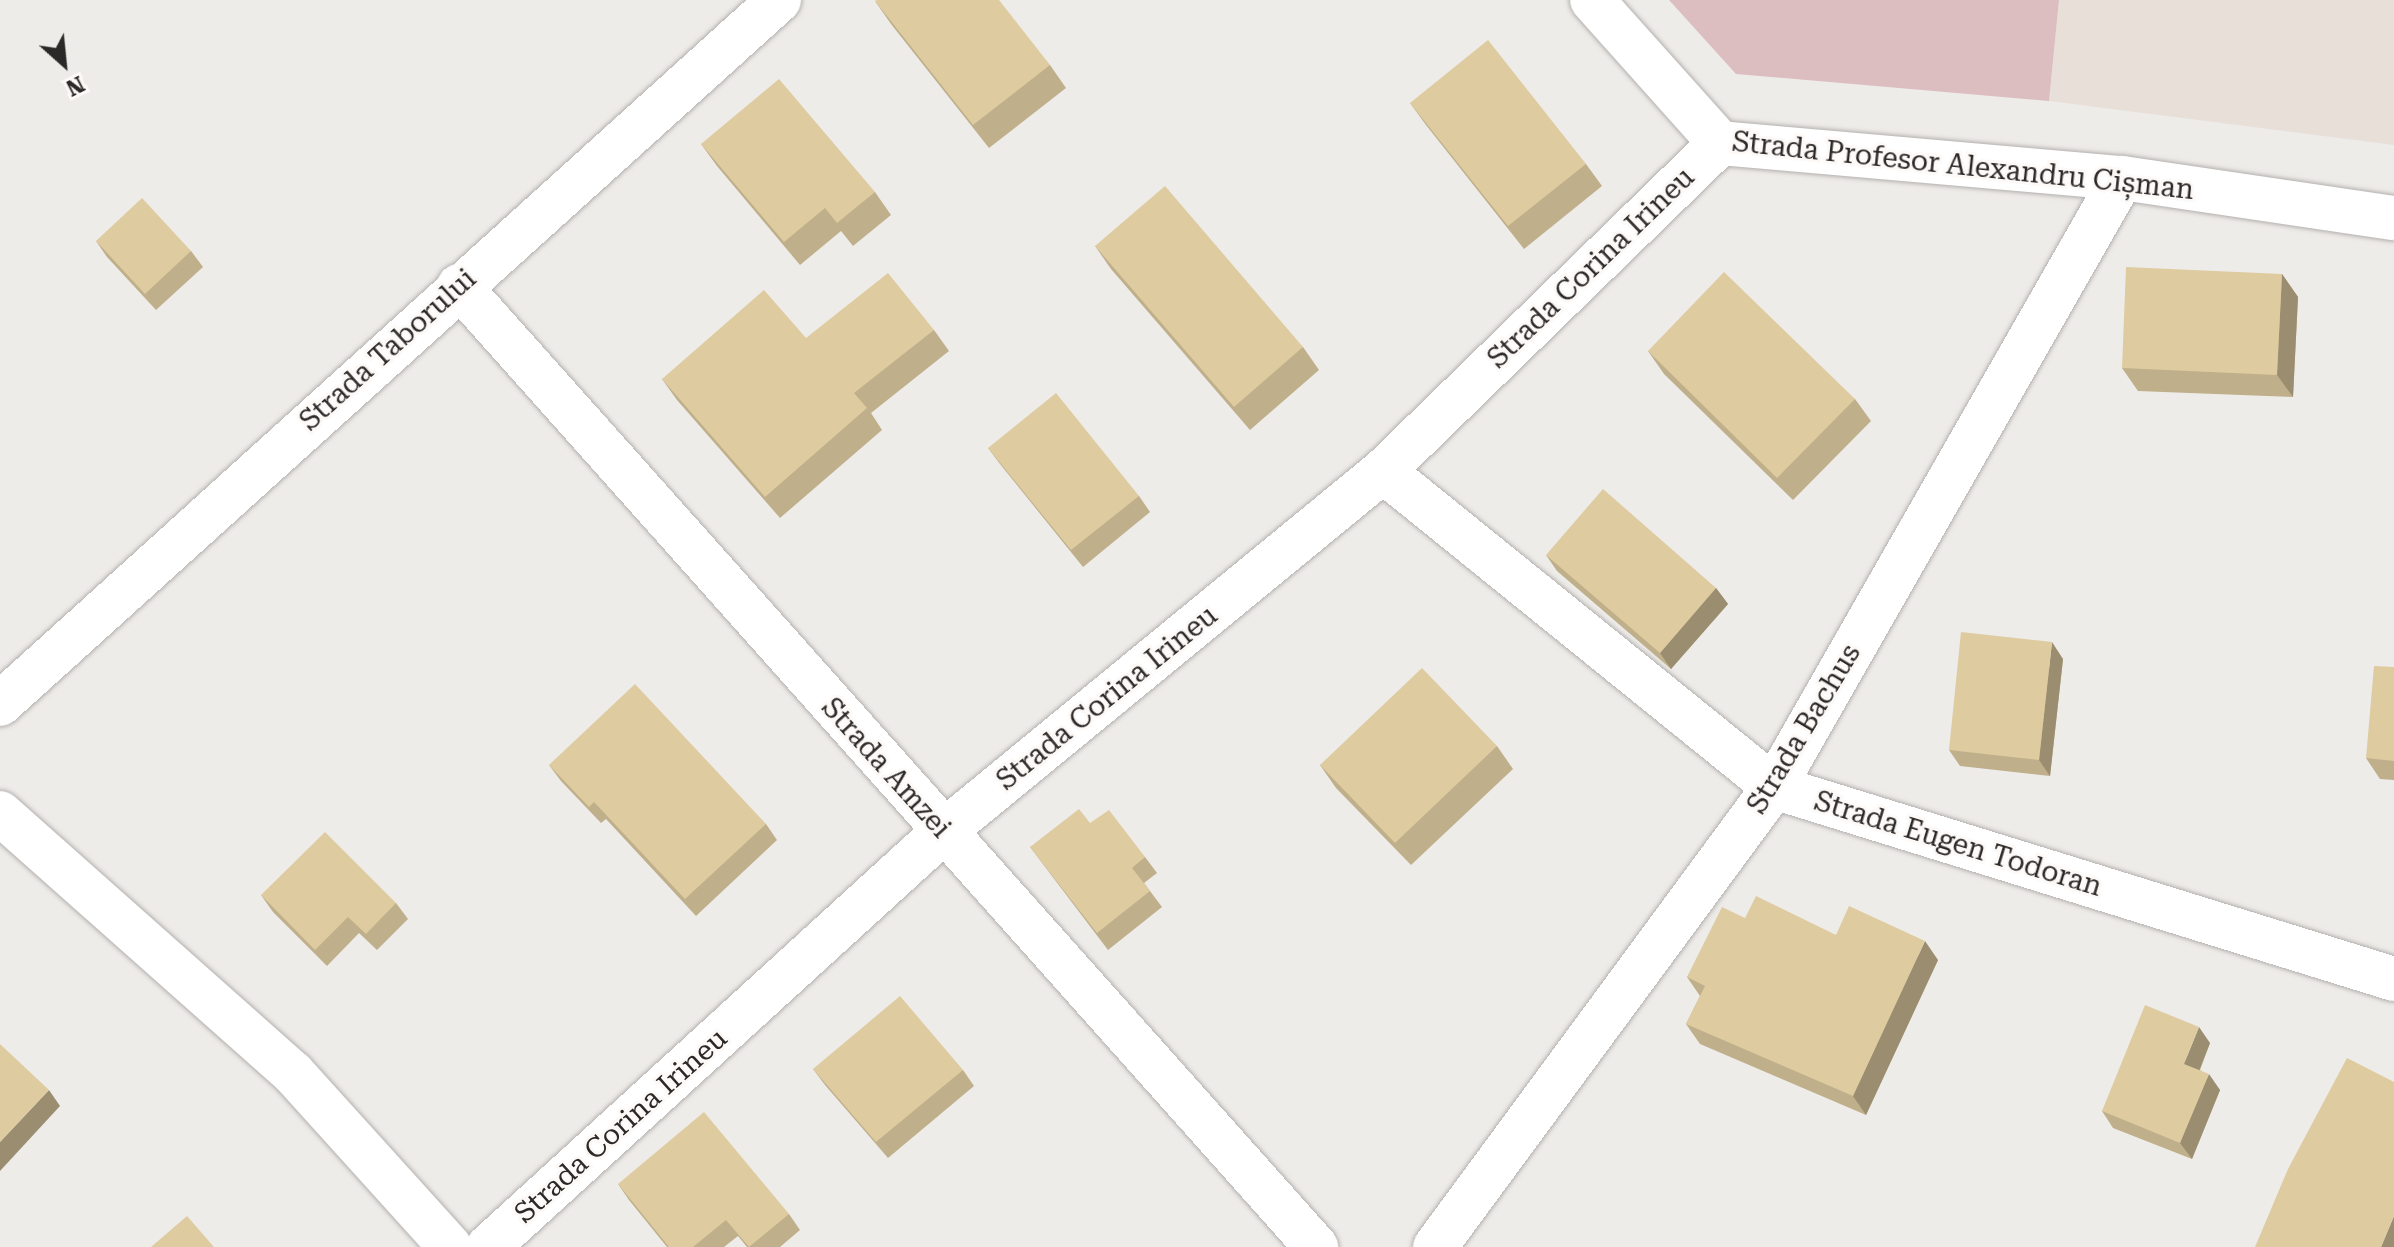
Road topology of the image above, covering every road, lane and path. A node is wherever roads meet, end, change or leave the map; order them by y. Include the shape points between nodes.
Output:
1 (779, 0) edge
2 (1592, 0) edge
3 (1720, 143) junction
4 (2122, 178) junction
5 (2394, 218) edge
6 (459, 286) junction
7 (1383, 471) junction
8 (0, 704) edge
9 (1774, 787) junction
10 (0, 813) edge
11 (943, 832) junction
12 (2394, 979) edge
13 (450, 1247) edge
14 (488, 1247) edge
15 (1316, 1247) edge
16 (1435, 1247) edge

1 - 6 street, Strada Taborului
2 - 3 street, Strada Profesor Alexandru Cișman
3 - 4 street, Strada Profesor Alexandru Cișman
3 - 7 street, Strada Corina Irineu
4 - 5 street, Strada Profesor Alexandru Cișman
4 - 9 street, Strada Bachus
6 - 8 street, Strada Taborului
6 - 11 street, Strada Amzei
7 - 9 street, Strada Eugen Todoran
7 - 11 street, Strada Corina Irineu
9 - 12 street, Strada Eugen Todoran
9 - 16 street, Strada Bachus
10 - 13 street via 293,1073
11 - 14 street, Strada Corina Irineu
11 - 15 street, Strada Amzei

